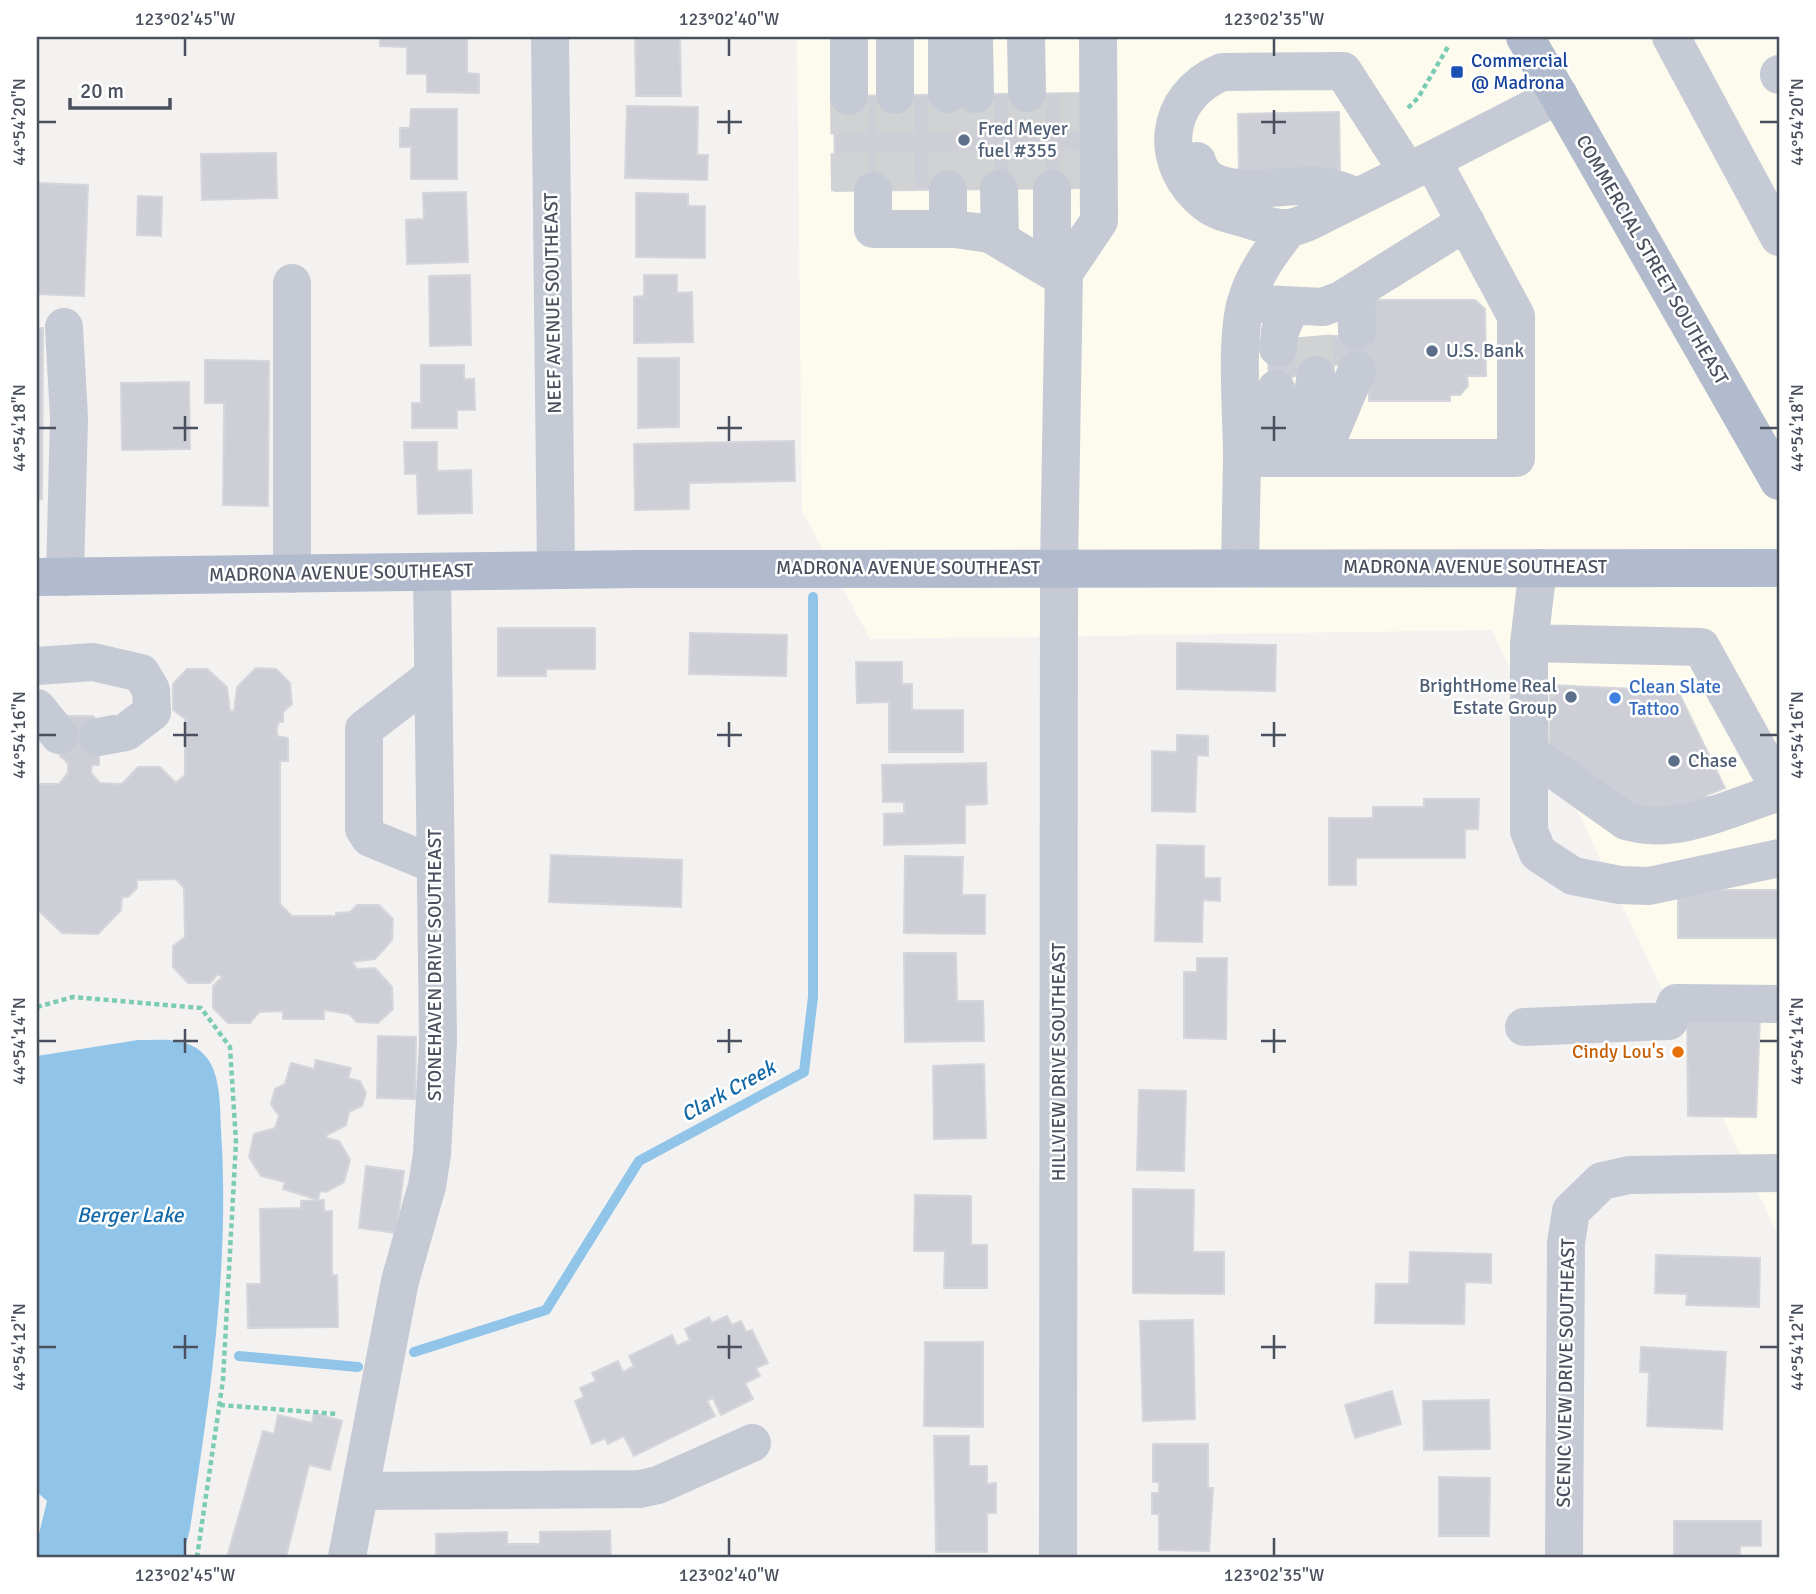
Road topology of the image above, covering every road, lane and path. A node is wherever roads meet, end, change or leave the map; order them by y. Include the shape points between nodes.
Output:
1 (550, 37) edge
2 (849, 37) edge
3 (873, 37) edge
4 (895, 37) edge
5 (920, 37) edge
6 (947, 37) edge
7 (974, 37) edge
8 (999, 37) edge
9 (1026, 37) edge
10 (1052, 37) edge
11 (1078, 37) edge
12 (1098, 37) edge
13 (1525, 37) edge
14 (1671, 37) edge
15 (1449, 45) dead end
16 (961, 94) junction
17 (1559, 95) junction
18 (1359, 96) junction
19 (1418, 98) dead end
20 (1420, 166) junction
21 (962, 190) junction
22 (1358, 197) junction
23 (1466, 222) junction
24 (1289, 228) junction
25 (1779, 237) edge
26 (976, 241) junction
27 (292, 283) dead end
28 (1245, 303) junction
29 (64, 327) dead end
30 (1318, 339) junction
31 (1288, 458) junction
32 (1779, 481) edge
33 (1059, 567) junction
34 (1240, 567) junction
35 (1538, 568) junction
36 (1779, 568) edge
37 (556, 569) junction
38 (432, 573) junction
39 (292, 574) junction
40 (51, 577) edge
41 (1529, 643) junction
42 (37, 666) edge
43 (433, 676) junction
44 (98, 737) dead end
45 (1529, 752) junction
46 (1779, 790) edge
47 (1779, 858) edge
48 (436, 865) junction
49 (1779, 1003) edge
50 (37, 1007) edge
51 (1524, 1027) dead end
52 (1779, 1173) edge
53 (220, 1405) junction
54 (375, 1417) junction
55 (752, 1443) dead end
56 (361, 1491) junction
57 (197, 1557) edge
58 (347, 1557) edge
59 (1058, 1557) edge
60 (1564, 1557) edge

1 - 37 street, NEEF AVENUE SOUTHEAST
2 - 16 street
3 - 16 street
4 - 16 street
5 - 16 street
6 - 16 street
7 - 16 street
8 - 16 street
9 - 16 street
10 - 16 street
11 - 16 street
12 - 26 street via 1099,221
13 - 17 main road, COMMERCIAL STREET SOUTHEAST
14 - 25 street
15 - 19 path
17 - 20 street
17 - 32 main road, COMMERCIAL STREET SOUTHEAST
18 - 20 street
18 - 22 street via 1220,101 1199,123 1196,140 1197,165 1213,184 1322,186
18 - 24 street via 1343,71 1222,72 1204,80 1176,118 1173,145 1188,186 1209,206
20 - 22 street
20 - 23 street
21 - 26 street
21 - 26 street
21 - 26 street
21 - 26 street via 1052,247
22 - 24 street
23 - 30 street
23 - 31 street via 1516,316 1516,458
24 - 28 street via 1258,272
26 - 33 street, HILLVIEW DRIVE SOUTHEAST
27 - 39 street
28 - 30 street
28 - 31 street via 1242,327
29 - 40 street via 69,418
30 - 31 street
30 - 31 street
31 - 34 street
33 - 34 main road, MADRONA AVENUE SOUTHEAST
33 - 37 main road, MADRONA AVENUE SOUTHEAST
33 - 59 street, HILLVIEW DRIVE SOUTHEAST
34 - 35 main road, MADRONA AVENUE SOUTHEAST
35 - 36 main road, MADRONA AVENUE SOUTHEAST
35 - 41 street
37 - 38 main road, MADRONA AVENUE SOUTHEAST
38 - 39 main road, MADRONA AVENUE SOUTHEAST
38 - 43 street, STONEHAVEN DRIVE SOUTHEAST
39 - 40 main road, MADRONA AVENUE SOUTHEAST
41 - 45 street
41 - 46 street via 1701,647
42 - 44 street via 93,662 141,673 151,690 152,712 126,732
43 - 48 street, STONEHAVEN DRIVE SOUTHEAST
43 - 48 street via 365,729 365,829 370,838
45 - 46 street via 1626,821 1645,827 1683,822
45 - 47 street via 1529,831 1538,853 1573,876 1649,886
48 - 54 street, STONEHAVEN DRIVE SOUTHEAST via 438,1041 432,1154 401,1280
49 - 51 street via 1676,1003 1669,1021
50 - 53 path via 73,997 201,1008 230,1047 235,1198
52 - 60 street, SCENIC VIEW DRIVE SOUTHEAST via 1629,1175 1602,1181 1571,1211 1566,1243
53 - 54 path
53 - 57 path
54 - 56 street, STONEHAVEN DRIVE SOUTHEAST
55 - 56 street via 640,1489
56 - 58 street, STONEHAVEN DRIVE SOUTHEAST

